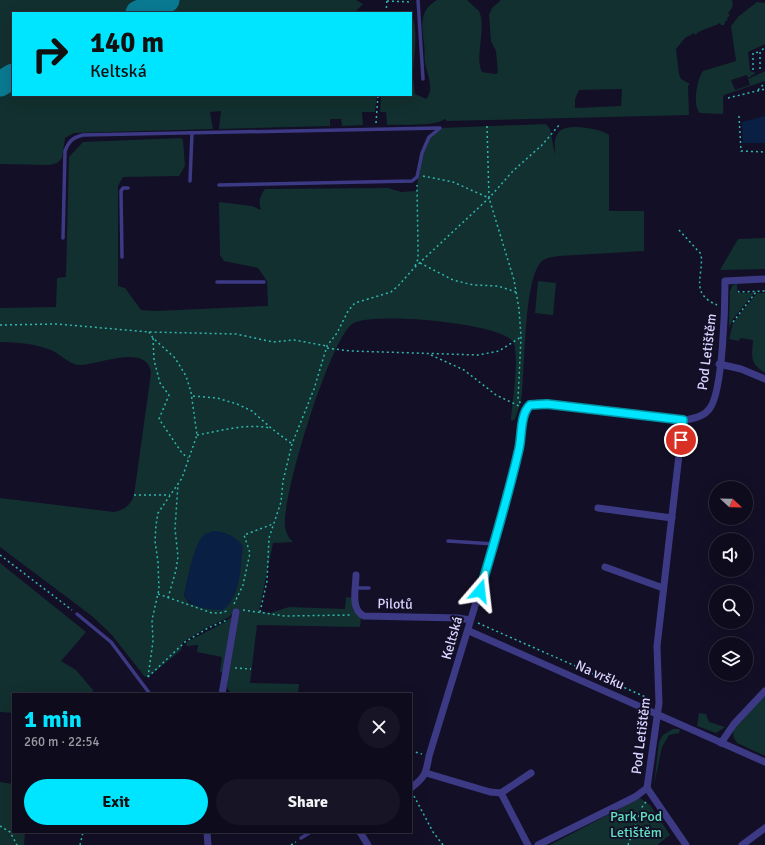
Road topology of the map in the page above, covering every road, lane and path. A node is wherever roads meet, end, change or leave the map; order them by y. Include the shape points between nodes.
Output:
1 (387, 1) edge
2 (418, 1) edge
3 (386, 12) edge
4 (765, 47) edge
5 (760, 52) junction
6 (753, 70) dead end
7 (760, 70) dead end
8 (423, 79) dead end
9 (765, 83) edge
10 (765, 89) edge
11 (756, 92) junction
12 (378, 96) edge
13 (728, 98) dead end
14 (739, 116) dead end
15 (560, 124) dead end
16 (486, 126) dead end
17 (375, 129) junction
18 (192, 133) junction
19 (765, 152) edge
20 (417, 177) junction
21 (190, 181) dead end
22 (219, 185) dead end
23 (128, 188) dead end
24 (489, 198) junction
25 (679, 230) dead end
26 (63, 238) dead end
27 (122, 257) dead end
28 (420, 263) junction
29 (414, 268) junction
30 (765, 280) edge
31 (217, 282) dead end
32 (264, 282) dead end
33 (738, 291) dead end
34 (765, 291) edge
35 (516, 292) junction
36 (756, 292) junction
37 (725, 309) junction
38 (732, 324) dead end
39 (0, 325) edge
40 (150, 332) junction
41 (521, 337) junction
42 (153, 338) junction
43 (327, 347) junction
44 (430, 354) junction
45 (719, 364) junction
46 (765, 379) edge
47 (192, 396) junction
48 (526, 410) junction
49 (683, 420) junction
50 (271, 428) junction
51 (197, 435) junction
52 (292, 444) junction
53 (188, 458) junction
54 (178, 484) junction
55 (134, 495) dead end
56 (170, 495) junction
57 (598, 508) dead end
58 (672, 518) junction
59 (273, 524) junction
60 (448, 541) dead end
61 (494, 544) junction
62 (0, 554) edge
63 (605, 567) dead end
64 (356, 575) dead end
65 (356, 588) junction
66 (369, 588) dead end
67 (663, 588) junction
68 (158, 594) junction
69 (168, 598) junction
70 (234, 604) junction
71 (232, 610) junction
72 (260, 612) junction
73 (358, 612) junction
74 (77, 614) joint
75 (474, 619) junction
76 (469, 631) junction
77 (226, 667) junction
78 (251, 669) dead end
79 (148, 677) junction
80 (143, 684) junction
81 (765, 691) edge
82 (149, 693) edge
83 (222, 693) edge
84 (656, 698) dead end
85 (658, 715) junction
86 (722, 743) junction
87 (412, 751) edge
88 (429, 756) junction
89 (765, 762) edge
90 (426, 773) junction
91 (531, 773) dead end
92 (647, 788) junction
93 (412, 791) edge
94 (501, 793) junction
95 (646, 801) dead end
96 (0, 826) edge
97 (765, 828) edge
98 (83, 833) edge
99 (207, 833) edge
100 (309, 833) edge
101 (361, 833) edge
102 (301, 838) dead end
103 (17, 845) edge
104 (80, 845) edge
105 (208, 845) edge
106 (368, 845) edge
107 (444, 845) edge
108 (528, 845) edge
109 (538, 845) edge
110 (628, 845) edge
111 (686, 845) edge
112 (742, 845) edge

1 - 2 path
1 - 3 path
2 - 8 lane
4 - 5 path
5 - 6 path via 753,53
5 - 7 path
9 - 11 path
10 - 11 path
11 - 13 path
12 - 17 path
14 - 19 path via 741,151
15 - 24 path
16 - 24 path
17 - 18 lane
17 - 20 lane via 440,128 429,137 422,153
18 - 21 lane
18 - 26 lane via 83,135 74,138 68,143 65,151
20 - 22 lane via 412,181
20 - 24 path via 426,176 454,182
20 - 29 path via 418,259
23 - 27 lane via 121,191
24 - 28 path
24 - 35 path
25 - 37 path via 701,254 700,292 711,303
28 - 29 path
28 - 35 path via 453,280 473,286 498,286
29 - 43 path via 391,292 355,303
30 - 37 street, Pod Letištěm via 725,281
31 - 32 lane
33 - 36 path
34 - 36 path
35 - 41 path
36 - 38 path
37 - 45 street, Pod Letištěm
39 - 40 path via 57,324
40 - 42 path
40 - 43 path via 236,334 273,342 294,340
41 - 44 path via 499,351 478,355
41 - 48 path via 518,399
42 - 47 path via 183,369
42 - 53 path via 154,360 160,383 169,395 159,419
43 - 44 path via 350,351
43 - 52 path via 314,389
44 - 48 path via 464,370 496,395
45 - 46 street via 741,369
45 - 49 street, Pod Letištěm via 715,398 711,407 702,415
47 - 50 path via 217,398 237,404 252,411
47 - 51 path
48 - 49 street via 530,405 538,403
48 - 61 street, Keltská via 505,508
49 - 58 street, Pod Letištěm
50 - 51 path via 242,426
50 - 52 path
51 - 53 path
52 - 59 path via 281,502
53 - 54 path
54 - 56 path
54 - 69 path via 175,529 178,557
55 - 56 path
56 - 68 path via 158,513 154,532 158,562
57 - 58 street
58 - 67 street, Pod Letištěm
59 - 70 path via 244,535 250,553 243,584
59 - 72 path via 269,538 267,581
60 - 61 lane
61 - 75 street, Keltská
62 - 74 path
63 - 67 street
64 - 65 street, Pilotů
65 - 66 lane
65 - 73 street, Pilotů via 355,604
67 - 85 street, Pod Letištěm via 657,646
68 - 69 path
68 - 79 path via 152,620 153,641
69 - 71 path via 212,613
70 - 71 path
70 - 71 path
71 - 72 path
71 - 77 street
71 - 79 path via 229,618 185,642
72 - 73 path via 285,616 340,616
73 - 75 street, Pilotů via 367,616
74 - 80 lane via 111,642
75 - 76 street, Keltská
75 - 84 path via 479,624 644,698
76 - 85 street, Na vršku
76 - 88 street, Keltská
77 - 78 path
77 - 83 street
79 - 80 path
80 - 82 lane
81 - 86 street via 734,724
85 - 86 street, Na vršku
85 - 92 street, Pod Letištěm
86 - 89 street, Na vršku
87 - 88 path
88 - 90 street, Keltská
90 - 93 street
90 - 94 street
91 - 94 street
92 - 109 street, Pod Letištěm via 635,797
92 - 111 street
93 - 107 path via 433,832
94 - 108 street
95 - 110 path
96 - 103 path via 10,832
97 - 112 street
98 - 104 path
99 - 105 street
100 - 102 lane
101 - 106 street

